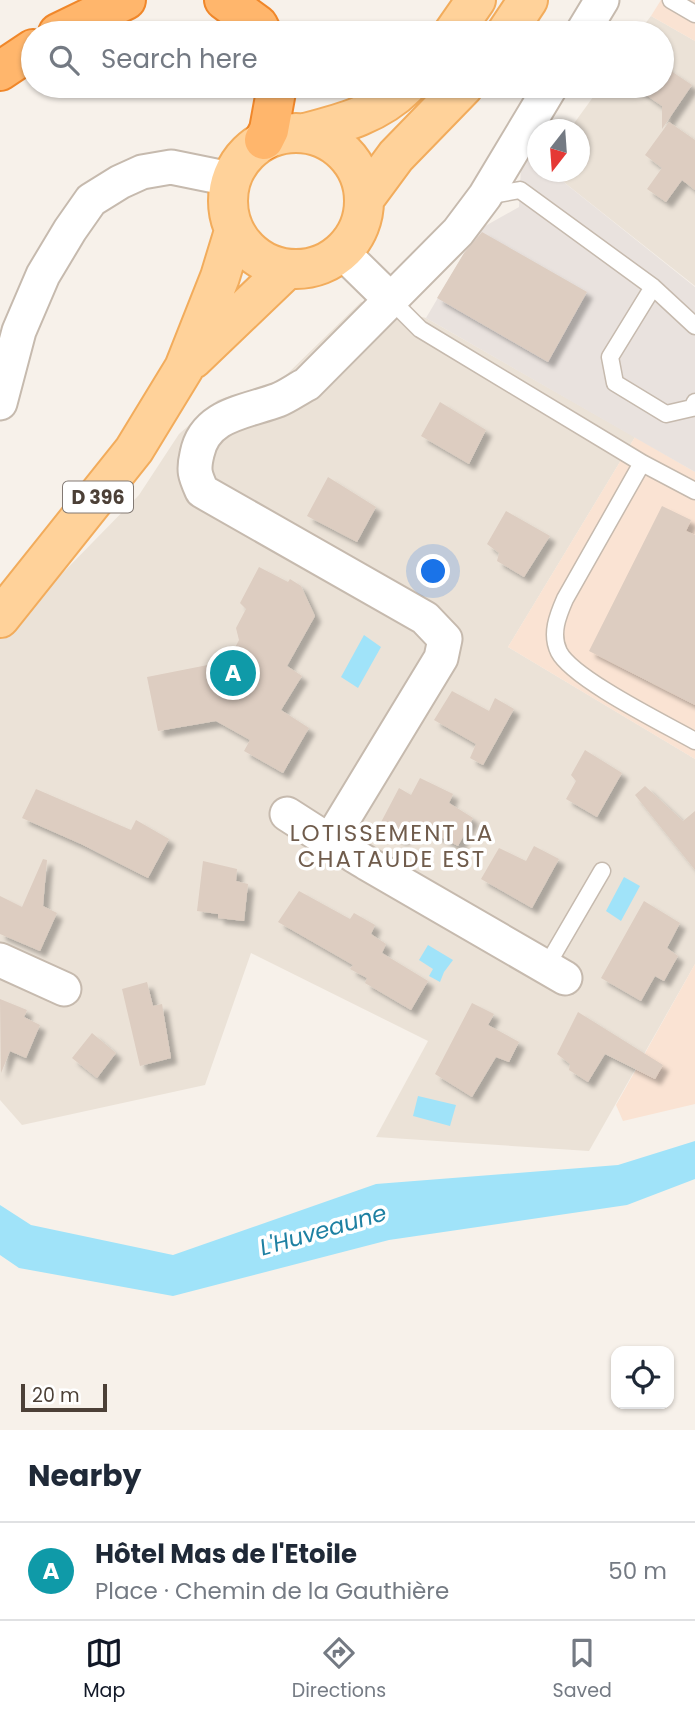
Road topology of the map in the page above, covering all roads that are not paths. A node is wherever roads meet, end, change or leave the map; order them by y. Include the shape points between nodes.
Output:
1 (126, 0) edge
2 (224, 0) edge
3 (476, 0) edge
4 (528, 0) edge
5 (602, 0) edge
6 (671, 0) edge
7 (695, 14) edge
8 (83, 21) edge
9 (253, 21) edge
10 (461, 21) edge
11 (514, 21) edge
12 (589, 21) edge
13 (21, 57) edge
14 (0, 71) edge
15 (275, 98) edge
16 (393, 98) edge
17 (453, 98) edge
18 (544, 98) edge
19 (305, 133) junction
20 (264, 140) junction
21 (230, 179) junction
22 (485, 196) junction
23 (365, 198) junction
24 (234, 231) junction
25 (341, 251) junction
26 (287, 269) junction
27 (653, 287) junction
28 (391, 300) junction
29 (695, 326) edge
30 (10, 335) edge
31 (184, 368) junction
32 (695, 402) edge
33 (0, 403) edge
34 (642, 463) junction
35 (695, 491) edge
36 (1, 616) edge
37 (695, 741) edge
38 (287, 814) dead end
39 (336, 840) junction
40 (602, 870) dead end
41 (0, 960) edge
42 (556, 972) joint
43 (64, 989) dead end

1 - 8 highway
2 - 9 highway
3 - 10 main road
4 - 11 main road
5 - 12 street
6 - 7 lane
13 - 14 highway
15 - 20 highway
16 - 19 main road via 356,120
17 - 23 main road via 397,156
18 - 22 street
19 - 20 main road via 284,133
19 - 23 main road via 344,153 357,170
20 - 21 main road via 243,156
21 - 24 main road via 227,206
21 - 30 street via 171,167 142,172 91,200
22 - 27 lane via 520,190
22 - 28 street
23 - 25 main road via 357,232
24 - 26 main road via 247,249 265,262
24 - 31 main road, D 396
25 - 26 main road via 328,262
25 - 28 street
26 - 31 main road, D 396
27 - 29 lane
27 - 32 lane via 610,357 615,383 666,414 692,408
28 - 34 lane via 420,329
28 - 39 street via 307,384 279,400 213,424 199,444 194,471 202,491 425,618 445,639 441,658 336,831
30 - 33 street
31 - 36 main road, D 396 via 134,450
34 - 35 lane
34 - 37 lane via 555,620 559,652 589,681
38 - 39 street via 326,839
39 - 42 street via 359,859
40 - 42 lane
41 - 43 street

